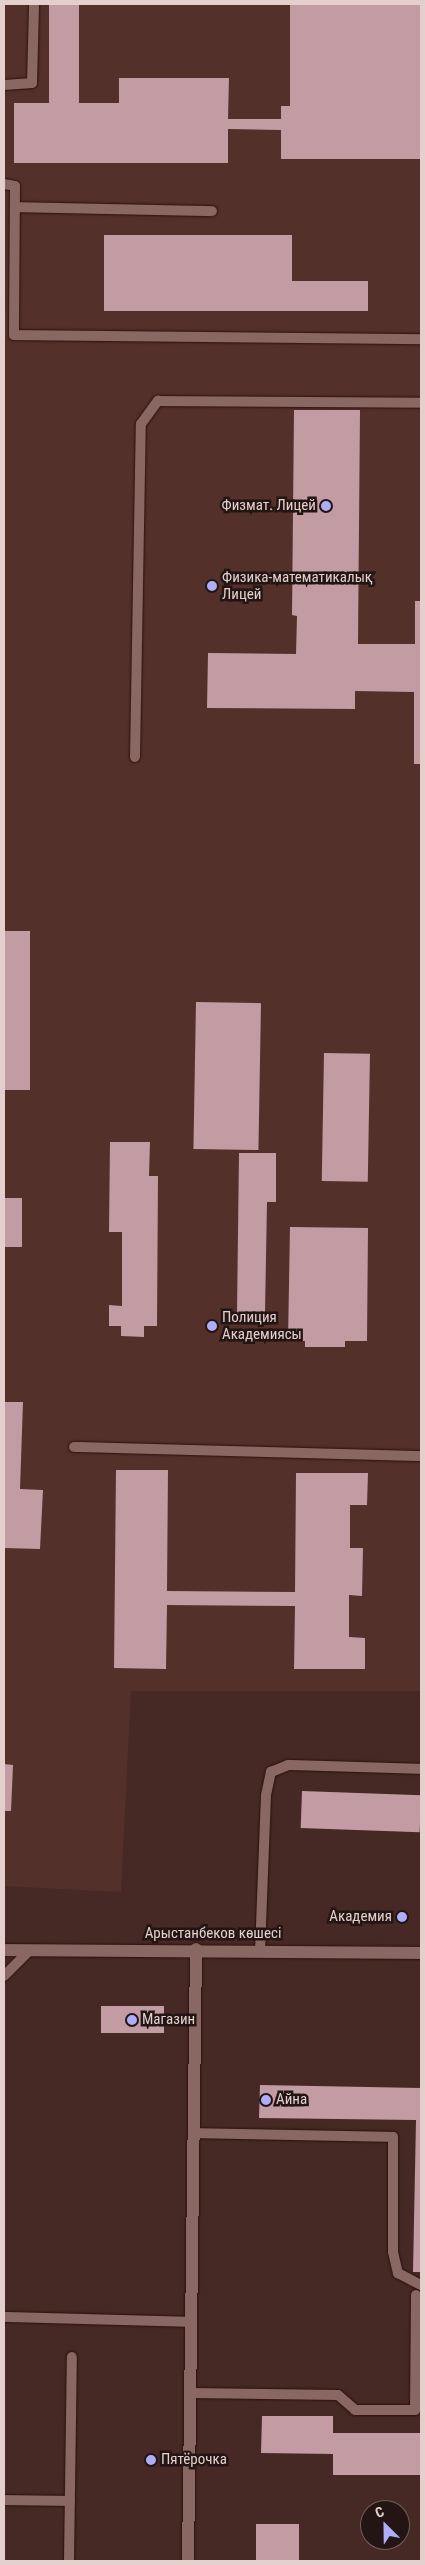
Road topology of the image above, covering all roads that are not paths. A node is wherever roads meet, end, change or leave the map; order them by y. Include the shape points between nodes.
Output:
1 (34, 4) edge
2 (4, 85) edge
3 (4, 184) edge
4 (15, 207) junction
5 (212, 211) dead end
6 (421, 339) edge
7 (421, 402) edge
8 (134, 757) dead end
9 (74, 1447) dead end
10 (421, 1456) edge
11 (421, 1769) edge
12 (196, 1949) junction
13 (4, 1950) edge
14 (30, 1951) junction
15 (260, 1951) junction
16 (421, 1953) edge
17 (4, 1976) edge
18 (194, 2134) junction
19 (421, 2285) edge
20 (416, 2295) dead end
21 (4, 2317) edge
22 (191, 2322) junction
23 (72, 2358) dead end
24 (418, 2384) edge
25 (191, 2393) junction
26 (4, 2500) edge
27 (70, 2501) junction
28 (69, 2561) edge
29 (188, 2561) edge

1 - 2 lane via 32,83
3 - 4 lane via 15,186
4 - 5 lane
4 - 6 lane via 14,335
7 - 8 lane via 158,401 141,424
9 - 10 lane
11 - 15 lane via 288,1765 271,1772 266,1795
12 - 14 street, Арыстанбеков көшесі
12 - 15 street, Арыстанбеков көшесі
12 - 18 street
13 - 14 street, Арыстанбеков көшесі
14 - 17 lane
15 - 16 street, Арыстанбеков көшесі
18 - 19 lane via 393,2138 392,2252 398,2273
18 - 22 street
20 - 24 lane
21 - 22 lane
22 - 25 street
23 - 27 lane
24 - 25 lane via 415,2410 355,2410 338,2395
25 - 29 street
26 - 27 lane
27 - 28 lane

